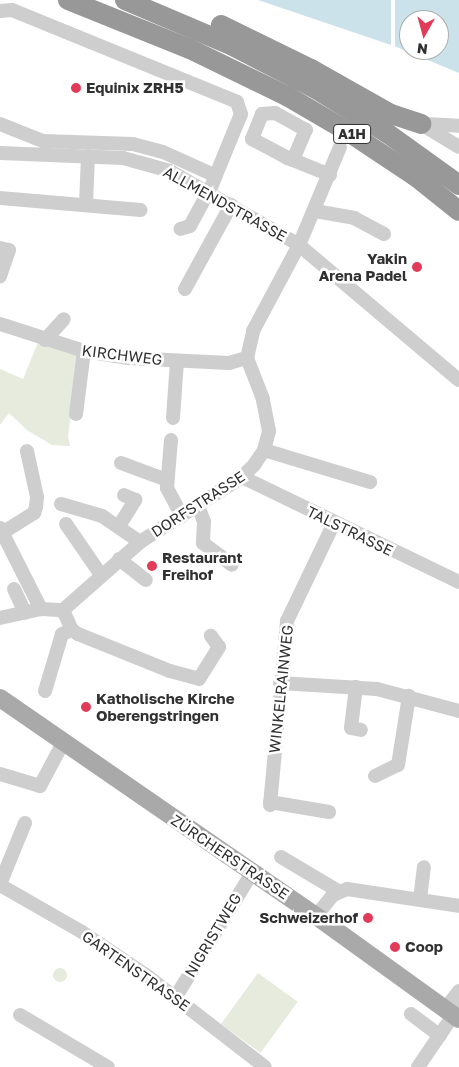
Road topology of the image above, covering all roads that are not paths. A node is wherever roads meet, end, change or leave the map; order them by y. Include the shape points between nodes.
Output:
1 (68, 0) edge
2 (125, 0) edge
3 (149, 0) edge
4 (0, 11) edge
5 (0, 124) edge
6 (421, 124) junction
7 (459, 126) edge
8 (340, 147) dead end
9 (459, 147) edge
10 (0, 153) edge
11 (88, 156) junction
12 (293, 160) dead end
13 (330, 175) junction
14 (216, 176) junction
15 (459, 185) edge
16 (208, 192) junction
17 (0, 198) edge
18 (86, 204) junction
19 (231, 205) junction
20 (140, 210) dead end
21 (315, 211) junction
22 (459, 211) edge
23 (180, 229) dead end
24 (384, 234) dead end
25 (299, 245) junction
26 (0, 248) edge
27 (0, 276) edge
28 (185, 289) dead end
29 (64, 319) dead end
30 (0, 324) edge
31 (45, 340) junction
32 (84, 351) junction
33 (246, 358) junction
34 (178, 361) junction
35 (459, 380) edge
36 (76, 414) dead end
37 (173, 418) dead end
38 (171, 440) dead end
39 (264, 450) junction
40 (27, 451) dead end
41 (122, 463) dead end
42 (242, 477) junction
43 (168, 480) junction
44 (370, 482) dead end
45 (124, 495) dead end
46 (61, 504) dead end
47 (198, 506) junction
48 (182, 516) junction
49 (334, 523) junction
50 (66, 524) dead end
51 (119, 526) junction
52 (1, 530) edge
53 (140, 542) junction
54 (119, 559) junction
55 (232, 565) dead end
56 (101, 575) junction
57 (146, 580) dead end
58 (459, 582) edge
59 (14, 589) dead end
60 (41, 609) junction
61 (63, 610) junction
62 (25, 613) junction
63 (0, 618) edge
64 (72, 630) junction
65 (211, 636) dead end
66 (280, 683) junction
67 (356, 687) junction
68 (45, 690) dead end
69 (409, 696) junction
70 (0, 698) edge
71 (459, 711) edge
72 (361, 730) dead end
73 (63, 742) junction
74 (0, 774) edge
75 (375, 776) dead end
76 (329, 812) dead end
77 (25, 823) dead end
78 (281, 857) dead end
79 (424, 867) dead end
80 (252, 872) junction
81 (0, 884) edge
82 (338, 891) junction
83 (420, 898) junction
84 (459, 906) edge
85 (316, 916) junction
86 (459, 991) edge
87 (175, 998) junction
88 (454, 1012) edge
89 (412, 1014) dead end
90 (20, 1015) dead end
91 (440, 1036) junction
92 (108, 1067) edge
93 (265, 1067) edge
94 (418, 1067) edge

1 - 22 highway, A1H via 190,49 287,96 367,143
2 - 15 highway, A1H via 231,45 316,89 387,132
3 - 6 highway via 243,35 391,114
4 - 14 street via 12,10 237,102 241,114
5 - 14 street via 43,141 133,144 163,152
6 - 7 street
6 - 9 street
8 - 13 street
10 - 11 street, ALLMENDSTRASSE
11 - 16 street, ALLMENDSTRASSE via 137,161 170,171
11 - 18 street
12 - 13 street
13 - 21 street
14 - 16 street
16 - 19 street, ALLMENDSTRASSE
16 - 23 street via 190,226
17 - 18 street
18 - 20 street
19 - 25 street, ALLMENDSTRASSE
19 - 28 street
21 - 24 street via 354,218
21 - 25 street
25 - 33 street via 259,318
25 - 35 street, ALLMENDSTRASSE
26 - 27 street via 9,250
29 - 31 street
30 - 31 street, KIRCHWEG
31 - 32 street, KIRCHWEG
32 - 34 street, KIRCHWEG
32 - 36 street
33 - 34 street, KIRCHWEG via 230,362
33 - 39 street, DORFSTRASSE via 269,420
34 - 37 street
38 - 43 street
39 - 42 street, DORFSTRASSE
39 - 44 street
40 - 52 street via 37,497 36,507 34,512
41 - 43 street
42 - 47 street, DORFSTRASSE
42 - 49 street, TALSTRASSE
43 - 48 street via 171,498
45 - 51 street via 135,500
46 - 51 street via 102,516
47 - 48 street, DORFSTRASSE
47 - 55 street via 204,522 203,543
48 - 53 street, DORFSTRASSE
49 - 58 street, TALSTRASSE
49 - 66 street, WINKELRAINWEG via 287,621
50 - 56 street
51 - 53 street
52 - 60 street
53 - 54 street, DORFSTRASSE
54 - 56 street, DORFSTRASSE
54 - 57 street
56 - 61 street, DORFSTRASSE
59 - 62 street
60 - 61 street
60 - 62 street
61 - 64 street
62 - 63 street
64 - 65 street via 170,671 199,679 219,646
64 - 68 street via 62,634
66 - 67 street
66 - 76 street, WINKELRAINWEG via 270,803
67 - 69 street
67 - 72 street via 351,728
69 - 71 street
69 - 75 street via 398,765
70 - 73 main road, ZÜRCHERSTRASSE
73 - 74 street via 40,786
73 - 80 main road, ZÜRCHERSTRASSE
77 - 81 street
78 - 82 street
79 - 83 street
80 - 85 main road, ZÜRCHERSTRASSE
80 - 87 street, NIGRISTWEG
81 - 87 street, GARTENSTRASSE via 82,932
82 - 83 street via 360,890
82 - 85 street
83 - 84 street
85 - 88 main road, ZÜRCHERSTRASSE
86 - 88 street
87 - 93 street, GARTENSTRASSE
88 - 91 street
89 - 91 street
90 - 92 street
91 - 94 street

